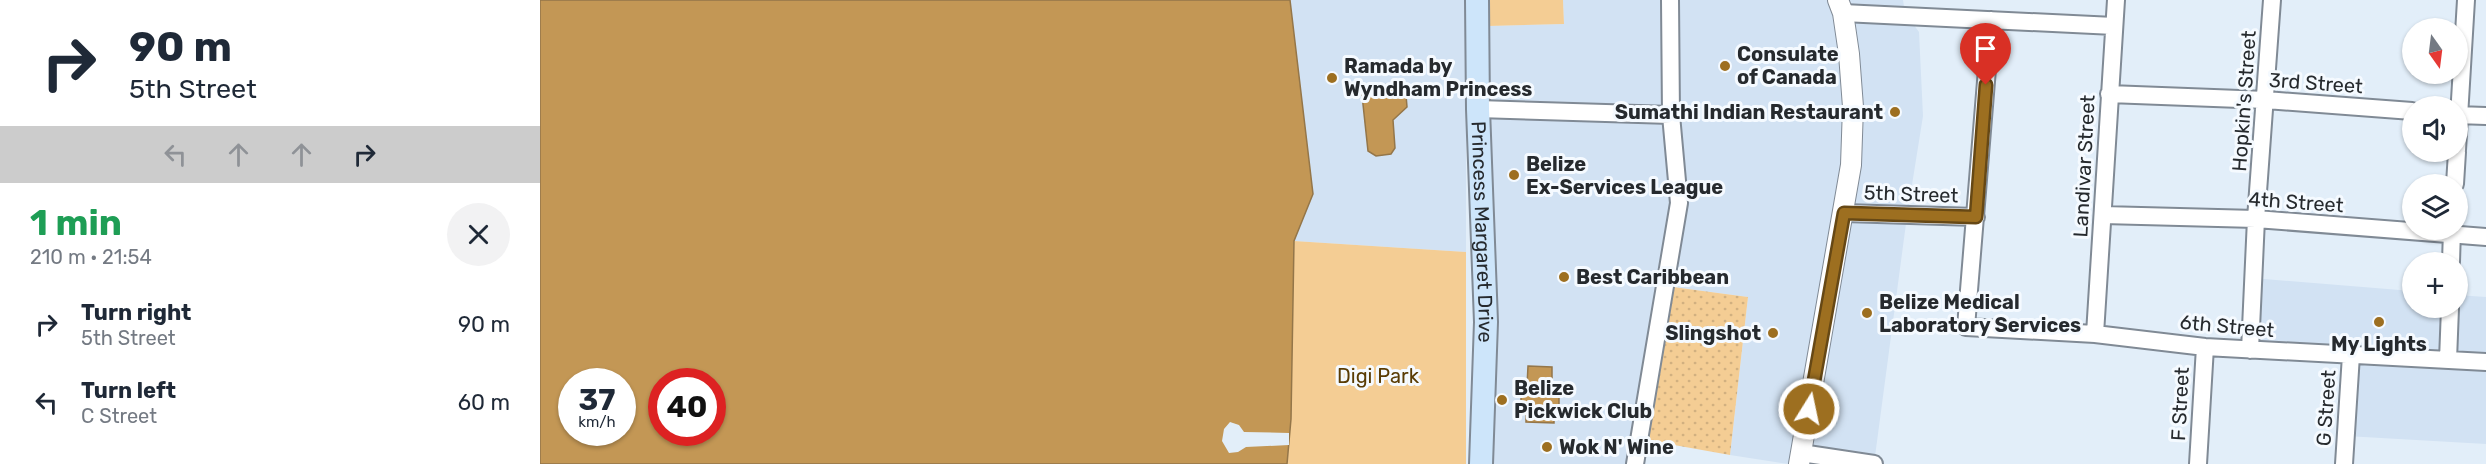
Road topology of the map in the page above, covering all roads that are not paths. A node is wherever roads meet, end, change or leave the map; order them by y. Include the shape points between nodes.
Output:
1 (1477, 0) edge
2 (1670, 0) edge
3 (2116, 0) edge
4 (2272, 0) edge
5 (2466, 0) edge
6 (1841, 6) edge
7 (1991, 20) junction
8 (2114, 26) junction
9 (2109, 94) junction
10 (2459, 96) edge
11 (2266, 100) junction
12 (1478, 109) junction
13 (2402, 110) edge
14 (1671, 115) junction
15 (2468, 115) edge
16 (2486, 116) edge
17 (1844, 213) junction
18 (2103, 215) junction
19 (1976, 217) junction
20 (2256, 219) junction
21 (2402, 229) edge
22 (2468, 234) edge
23 (2486, 237) edge
24 (2450, 318) edge
25 (2095, 334) junction
26 (2205, 347) junction
27 (2250, 350) junction
28 (2351, 355) junction
29 (2448, 360) junction
30 (2486, 363) edge
31 (1800, 458) edge
32 (1481, 464) edge
33 (1635, 464) edge
34 (1874, 464) edge
35 (2198, 464) edge
36 (2344, 464) edge

1 - 12 main road, Princess Margaret Drive
2 - 14 street
3 - 8 street, Landivar Street
4 - 11 street, Hopkin's Street
5 - 10 street
6 - 7 street
6 - 17 street via 1850,54 1852,107 1851,165
7 - 8 street
7 - 19 street
8 - 9 street, Landivar Street
9 - 11 street, 3rd Street
9 - 18 street, Landivar Street
11 - 13 street, 3rd Street
11 - 20 street, Hopkin's Street
12 - 14 street
12 - 32 main road, Princess Margaret Drive via 1486,322
14 - 33 street via 1679,203
15 - 16 street
17 - 19 street, 5th Street
17 - 31 street
18 - 20 street, 4th Street
18 - 25 street, Landivar Street
19 - 25 street, 6th Street via 1966,327
20 - 21 street, 4th Street
20 - 27 street, Hopkin's Street
22 - 23 street, 4th Street
24 - 29 street
25 - 26 street, 6th Street
26 - 27 street, 6th Street
26 - 35 street, F Street
27 - 28 street, 6th Street
28 - 29 street, 6th Street
28 - 36 street, G Street
29 - 30 street, 6th Street
31 - 34 street

